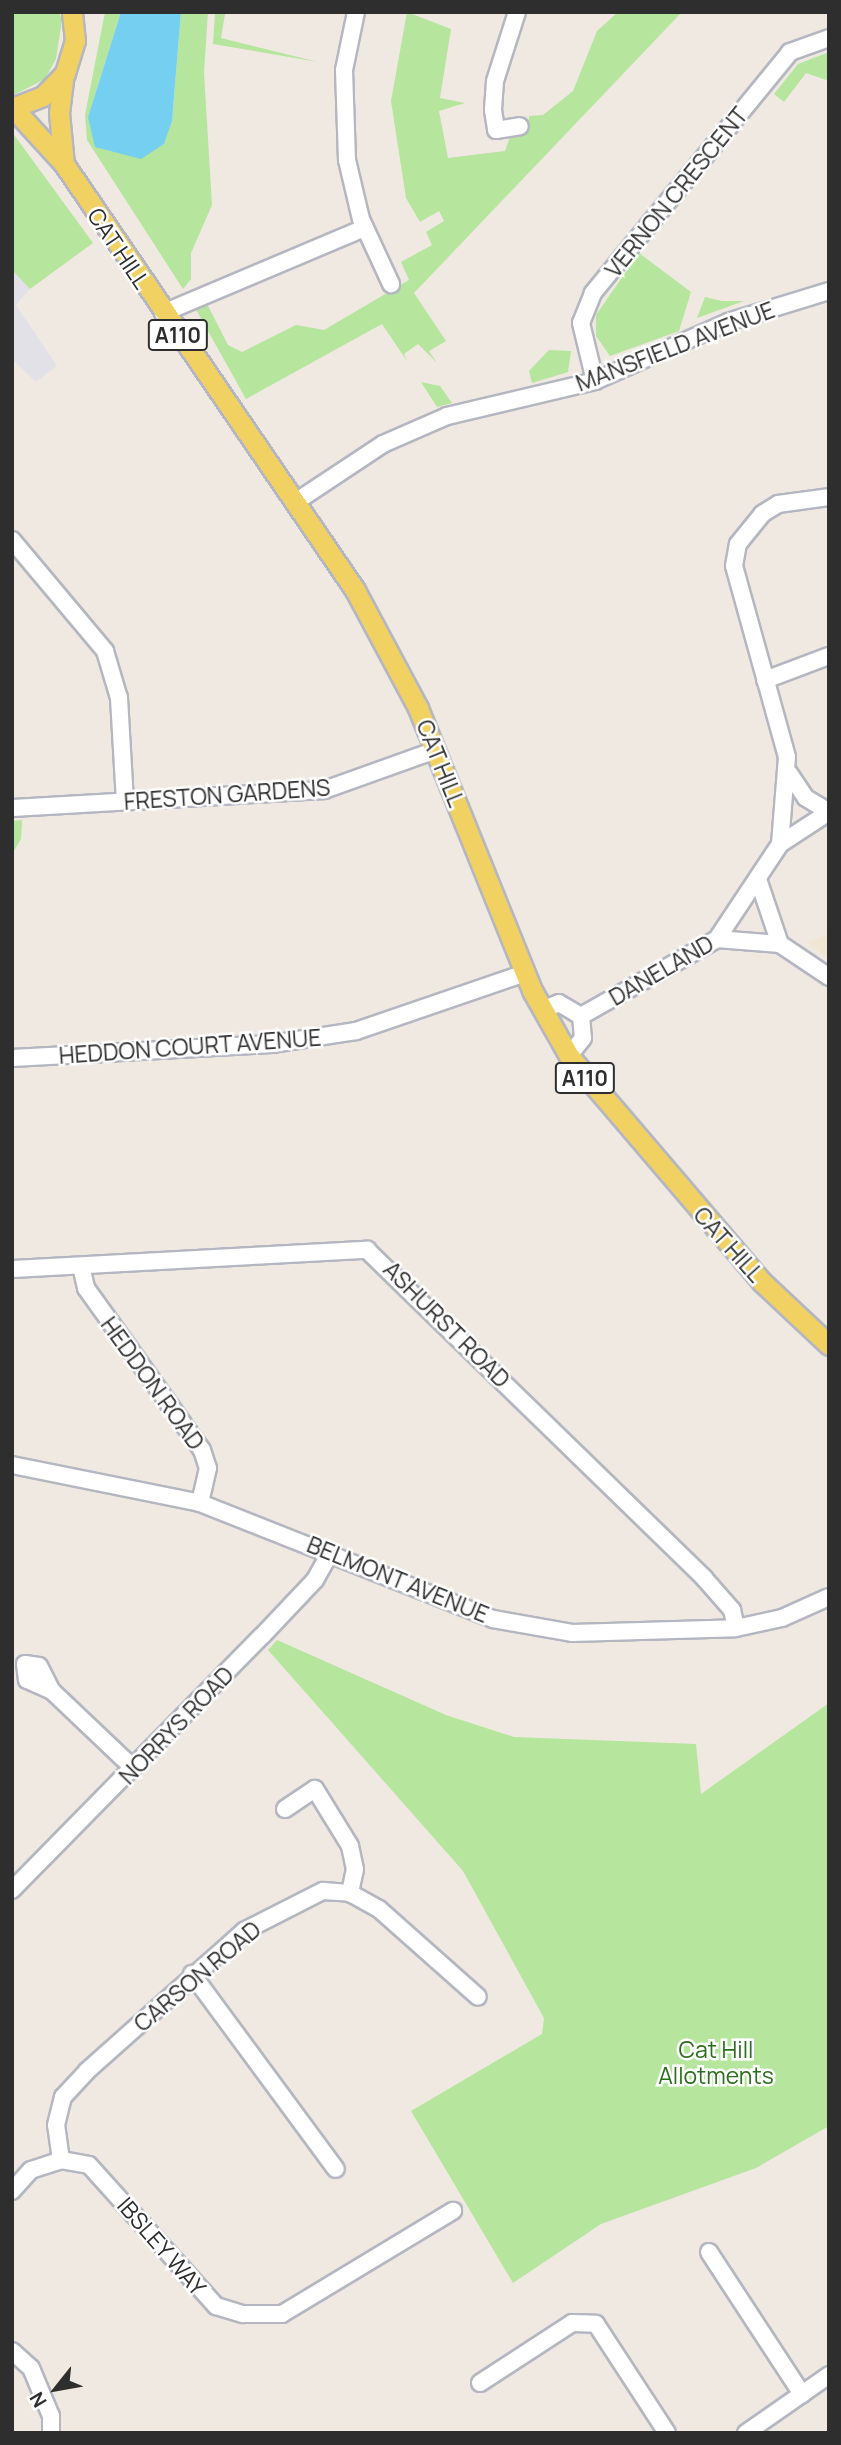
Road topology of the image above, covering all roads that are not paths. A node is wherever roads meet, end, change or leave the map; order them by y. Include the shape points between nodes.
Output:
1 (356, 12) edge
2 (517, 12) edge
3 (75, 16) edge
4 (829, 38) edge
5 (65, 73) junction
6 (13, 108) edge
7 (520, 126) dead end
8 (64, 164) junction
9 (364, 228) junction
10 (391, 284) dead end
11 (829, 291) edge
12 (163, 313) junction
13 (595, 381) junction
14 (829, 497) edge
15 (294, 503) junction
16 (12, 540) edge
17 (829, 656) edge
18 (765, 680) junction
19 (436, 750) junction
20 (789, 772) junction
21 (125, 801) junction
22 (12, 808) edge
23 (829, 812) edge
24 (780, 844) junction
25 (760, 882) junction
26 (717, 939) junction
27 (780, 944) junction
28 (525, 973) junction
29 (829, 977) edge
30 (542, 1010) junction
31 (580, 1016) junction
32 (569, 1056) junction
33 (12, 1058) edge
34 (81, 1266) junction
35 (12, 1269) edge
36 (829, 1345) edge
37 (12, 1465) edge
38 (200, 1503) junction
39 (330, 1553) junction
40 (829, 1597) edge
41 (736, 1628) junction
42 (52, 1690) dead end
43 (133, 1768) junction
44 (285, 1809) dead end
45 (12, 1890) edge
46 (350, 1893) junction
47 (192, 1974) junction
48 (478, 1997) dead end
49 (61, 2160) junction
50 (336, 2169) dead end
51 (12, 2191) edge
52 (453, 2211) dead end
53 (709, 2252) dead end
54 (12, 2351) edge
55 (829, 2375) edge
56 (480, 2383) dead end
57 (802, 2394) junction
58 (51, 2433) edge
59 (667, 2433) edge
60 (746, 2433) edge

1 - 9 street via 344,70 343,128
2 - 7 street via 498,68 493,110 496,130
3 - 5 main road, CAT HILL
4 - 13 street, VERNON CRESCENT via 790,52 593,293 581,323
5 - 6 main road via 43,96
5 - 8 main road, CAT HILL / A110 via 59,113
6 - 8 main road, CAT HILL / A110
8 - 12 main road, CAT HILL / A110
9 - 10 street
9 - 12 street
11 - 13 street, MANSFIELD AVENUE via 728,322
12 - 15 main road, CAT HILL / A110
13 - 15 street, MANSFIELD AVENUE via 447,416 383,444
14 - 18 street via 778,504 738,544 735,585
15 - 19 main road, CAT HILL / A110 via 394,657
16 - 21 street via 105,651 119,698
17 - 18 street
18 - 20 street
19 - 21 street, FRESTON GARDENS via 324,790
19 - 28 main road, CAT HILL / A110
20 - 23 street via 806,799
20 - 24 street
21 - 22 street, FRESTON GARDENS
23 - 24 street, DANELAND
24 - 25 street, DANELAND
25 - 26 street, DANELAND
25 - 27 street
26 - 27 street
26 - 31 street, DANELAND
27 - 29 street
28 - 30 main road, CAT HILL / A110
28 - 33 street, HEDDON COURT AVENUE via 356,1031 272,1044
30 - 31 street via 559,1003
30 - 32 main road, CAT HILL / A110
31 - 32 street via 583,1038
32 - 36 main road, CAT HILL / A110 via 762,1282
34 - 35 street, ASHURST ROAD
34 - 38 street, HEDDON ROAD via 90,1294 202,1450 208,1468
34 - 41 street, ASHURST ROAD via 367,1250 704,1578 732,1610
37 - 38 street, BELMONT AVENUE
38 - 39 street, BELMONT AVENUE
39 - 41 street, BELMONT AVENUE via 493,1619 572,1633
39 - 43 street, NORRYS ROAD via 315,1580
40 - 41 street, BELMONT AVENUE via 782,1618
42 - 43 street
43 - 45 street, NORRYS ROAD
44 - 46 street via 315,1789 350,1846 355,1869
46 - 47 street, CARSON ROAD via 323,1891 289,1907 244,1931
46 - 48 street via 394,1920
47 - 49 street, CARSON ROAD via 63,2097 56,2125
47 - 50 street
49 - 51 street via 31,2170
49 - 52 street, IBSLEY WAY via 89,2165 216,2306 243,2314 282,2314
53 - 57 street
54 - 58 street via 31,2368 51,2416
55 - 57 street
56 - 59 street via 572,2323 596,2324
57 - 60 street

